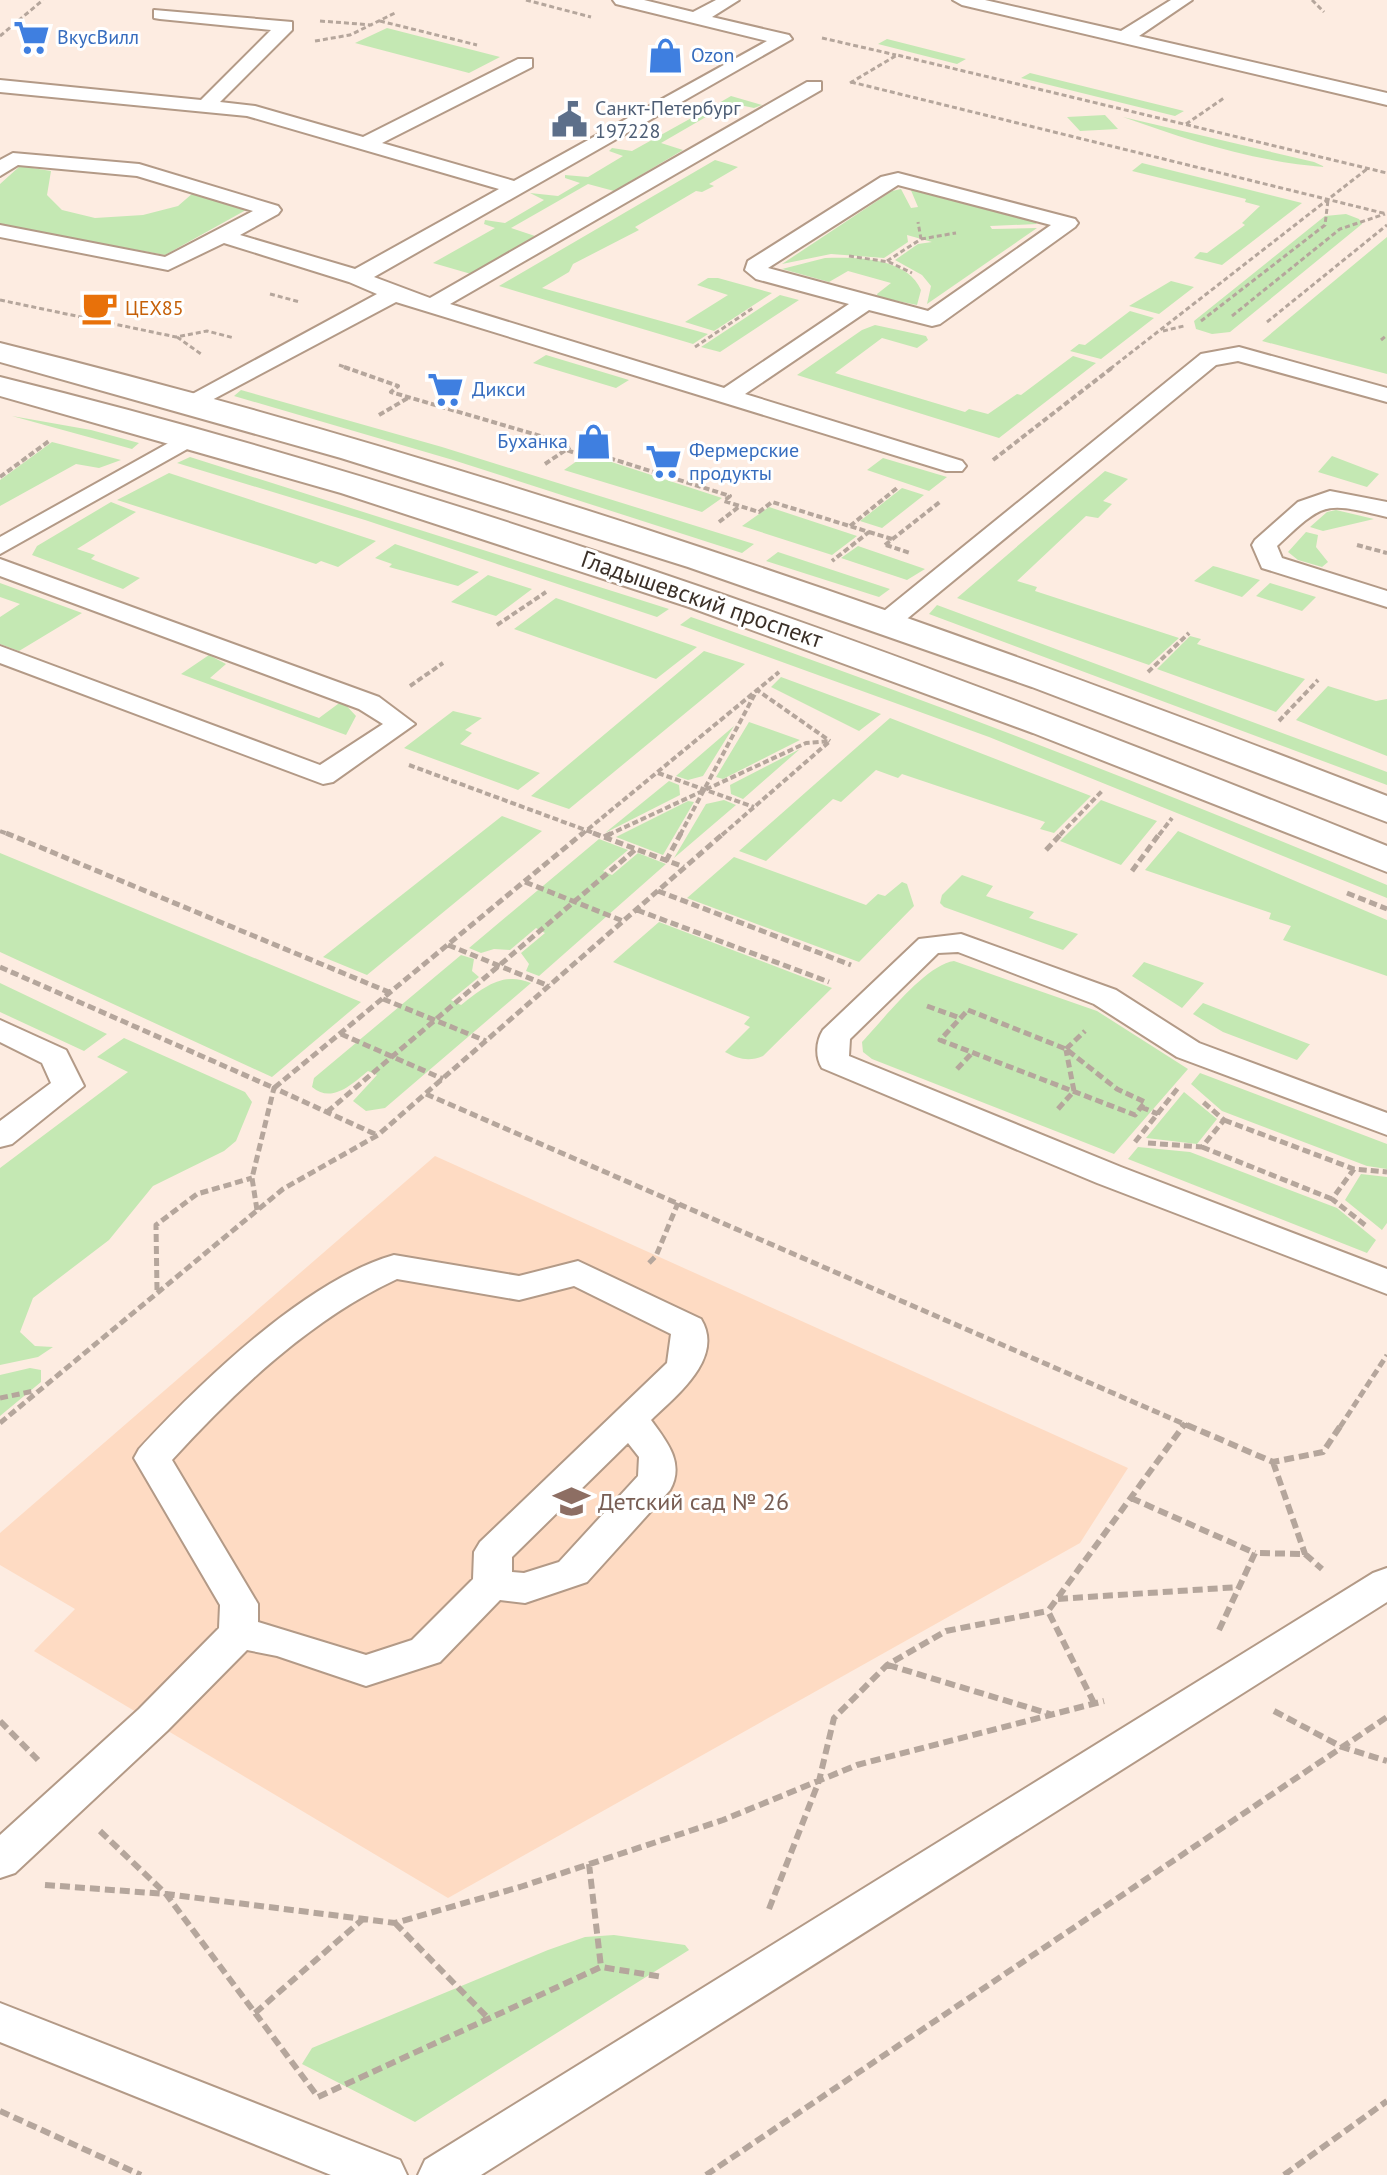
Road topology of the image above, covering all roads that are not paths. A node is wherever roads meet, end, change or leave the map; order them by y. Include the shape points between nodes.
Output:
1 (622, 0) edge
2 (730, 0) edge
3 (962, 0) edge
4 (1183, 0) edge
5 (160, 14) dead end
6 (695, 18) junction
7 (1123, 38) junction
8 (525, 63) dead end
9 (0, 86) edge
10 (814, 86) dead end
11 (1387, 99) edge
12 (206, 105) junction
13 (366, 143) junction
14 (0, 170) edge
15 (517, 188) junction
16 (0, 231) edge
17 (222, 236) junction
18 (357, 277) junction
19 (394, 294) junction
20 (866, 302) junction
21 (433, 305) junction
22 (0, 352) edge
23 (0, 386) edge
24 (1387, 395) edge
25 (727, 396) junction
26 (192, 421) junction
27 (954, 466) dead end
28 (1387, 510) edge
29 (0, 547) edge
30 (0, 567) edge
31 (1387, 599) edge
32 (888, 621) junction
33 (0, 654) edge
34 (1387, 810) edge
35 (1387, 860) edge
36 (1, 1031) edge
37 (1387, 1125) edge
38 (0, 1137) edge
39 (1373, 1276) edge
40 (631, 1419) junction
41 (1387, 1583) edge
42 (492, 1584) junction
43 (239, 1633) junction
44 (0, 1861) edge
45 (0, 2022) edge
46 (384, 2175) edge
47 (441, 2175) edge

1 - 6 lane
2 - 6 lane
3 - 7 lane
4 - 7 lane
5 - 12 lane via 286,26
6 - 15 lane via 783,39
7 - 11 lane
8 - 13 lane
9 - 12 lane
10 - 21 lane
12 - 13 lane via 248,110
13 - 15 lane
14 - 17 lane via 13,159 139,170 271,210
15 - 18 lane
16 - 17 lane via 168,264
17 - 18 lane
18 - 19 lane
19 - 21 lane
19 - 26 lane
20 - 20 lane via 932,319 1068,223 898,179 756,266 764,274
20 - 25 lane
21 - 25 lane
22 - 26 street, Гладышевский проспект
23 - 26 street, Гладышевский проспект
24 - 32 lane via 1229,353 1209,359
25 - 27 lane
26 - 29 lane
26 - 32 street, Гладышевский проспект via 539,505
26 - 35 street, Гладышевский проспект via 834,644
28 - 31 lane via 1344,496 1312,501 1264,545 1271,563
30 - 33 lane via 369,703 401,724 323,776
32 - 34 street, Гладышевский проспект
36 - 38 lane via 55,1057 68,1086
37 - 39 lane via 1188,1050 1105,997 961,943 930,945 834,1037 833,1061
40 - 42 lane via 493,1552
40 - 42 lane via 657,1455 657,1480 573,1572 525,1588
40 - 43 lane via 684,1367 689,1328 578,1273 519,1288 394,1267 343,1290 212,1393 152,1458 239,1604
41 - 47 lane
42 - 43 lane via 426,1651 366,1671 280,1641
43 - 44 lane
45 - 46 lane

